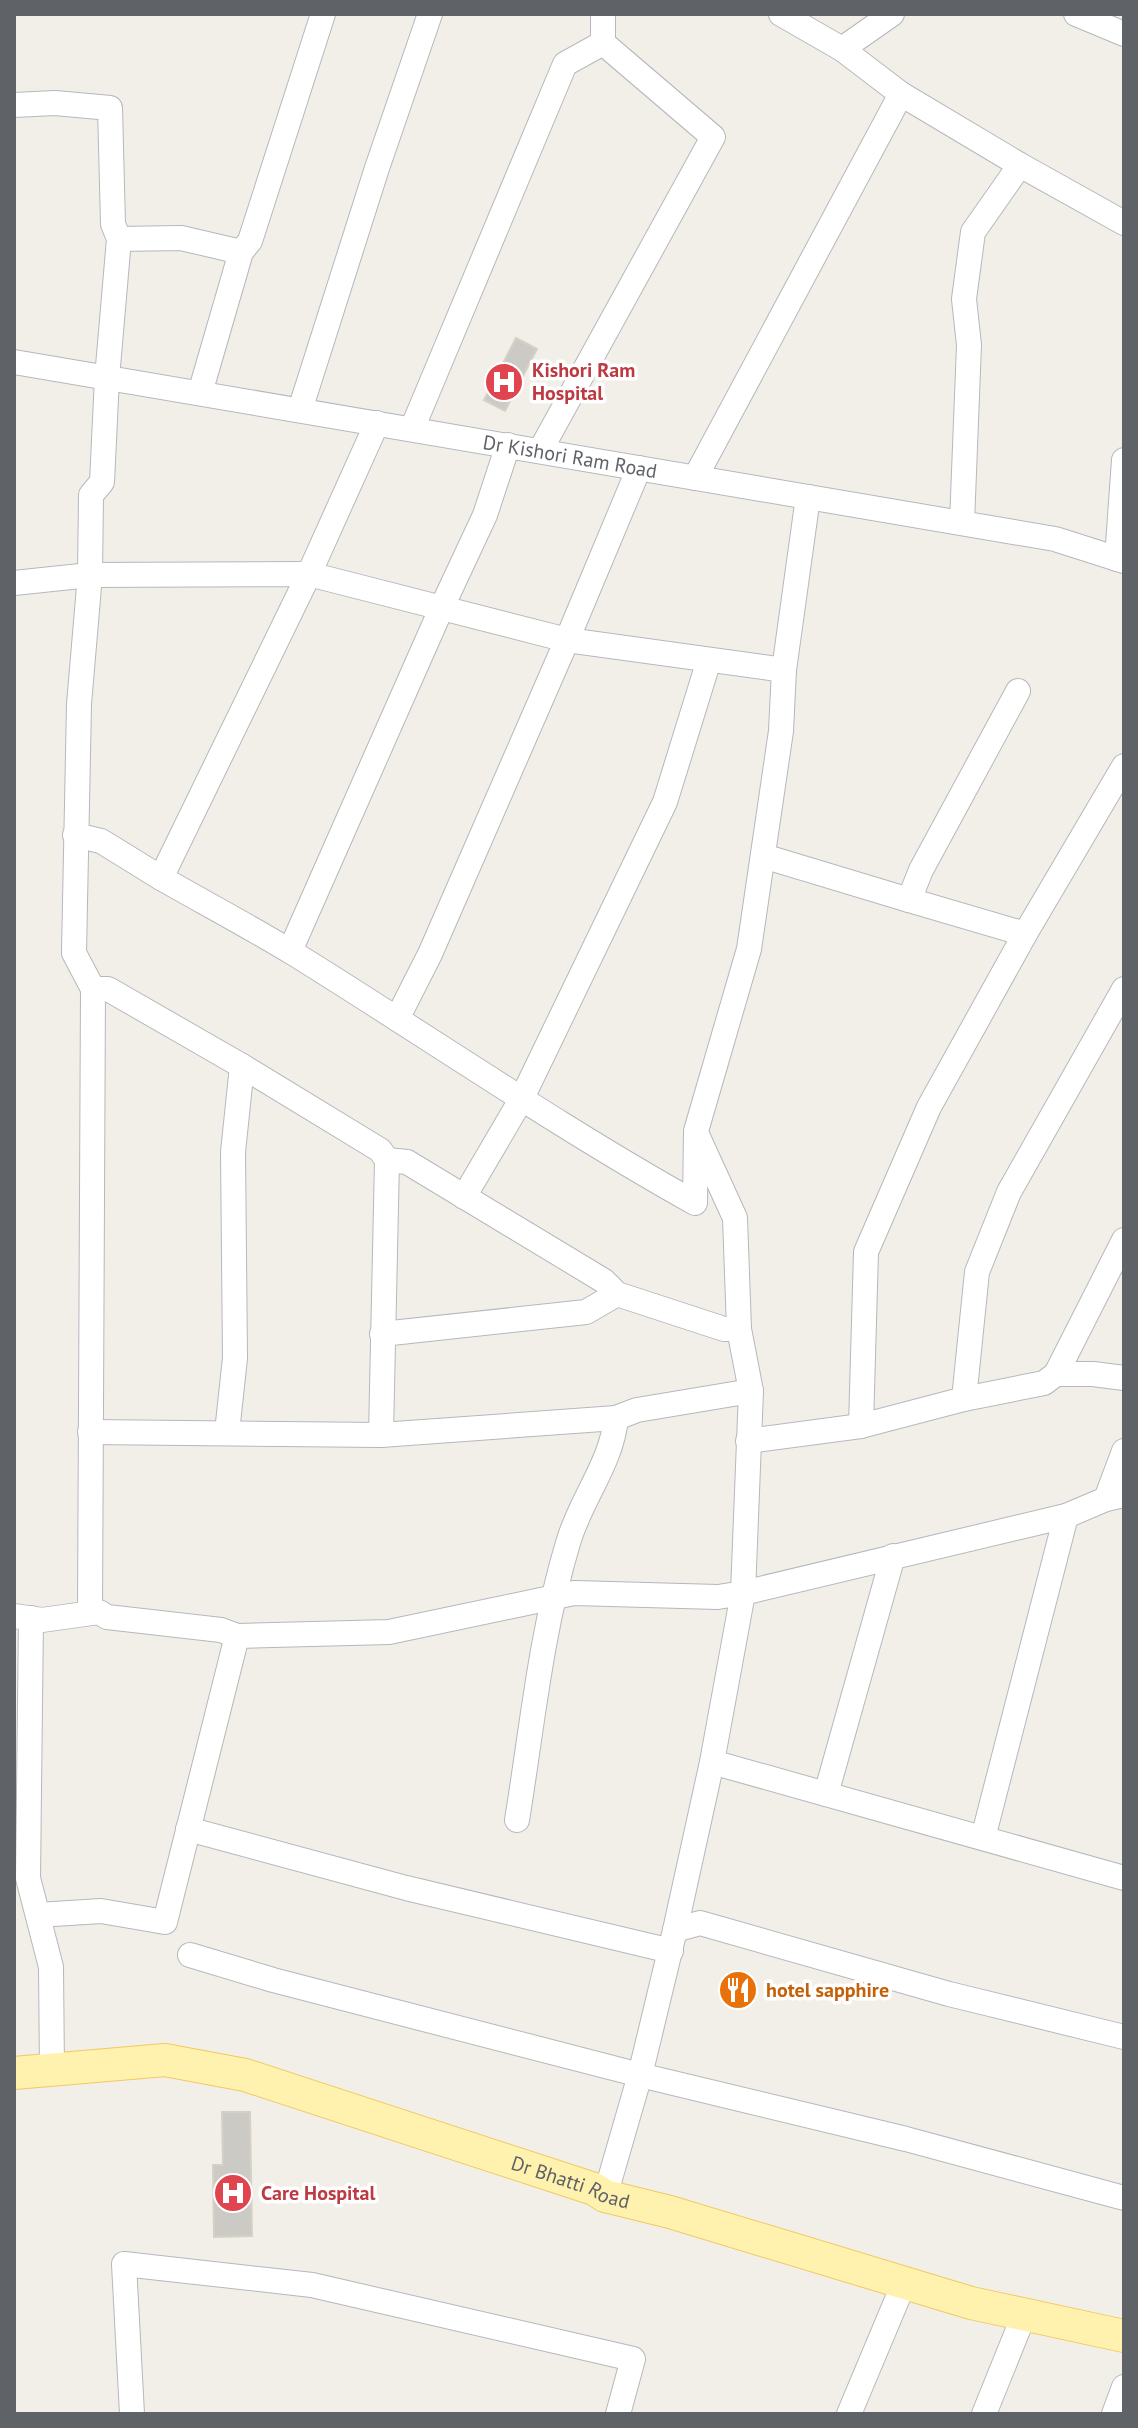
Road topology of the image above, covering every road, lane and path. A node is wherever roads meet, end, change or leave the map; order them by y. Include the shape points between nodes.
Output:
1 (323, 14) edge
2 (430, 14) edge
3 (603, 14) edge
4 (781, 14) edge
5 (892, 14) edge
6 (1076, 14) edge
7 (1124, 34) edge
8 (603, 43) junction
9 (842, 49) junction
10 (901, 94) junction
11 (14, 105) edge
12 (1020, 165) junction
13 (1124, 223) edge
14 (119, 239) junction
15 (241, 252) junction
16 (14, 362) edge
17 (107, 378) junction
18 (200, 393) junction
19 (300, 410) junction
20 (377, 423) junction
21 (412, 429) junction
22 (508, 445) junction
23 (540, 451) junction
24 (1124, 460) edge
25 (639, 468) junction
26 (695, 478) junction
27 (808, 497) junction
28 (962, 523) junction
29 (1120, 560) edge
30 (309, 574) junction
31 (90, 575) junction
32 (14, 583) edge
33 (442, 607) junction
34 (567, 640) junction
35 (709, 660) junction
36 (784, 670) junction
37 (1018, 691) dead end
38 (1124, 766) edge
39 (75, 835) junction
40 (763, 856) junction
41 (161, 878) junction
42 (909, 900) junction
43 (1025, 934) junction
44 (290, 951) junction
45 (93, 989) junction
46 (1124, 989) edge
47 (397, 1019) junction
48 (242, 1066) junction
49 (522, 1098) junction
50 (696, 1131) junction
51 (387, 1160) junction
52 (464, 1197) junction
53 (1124, 1240) edge
54 (617, 1294) junction
55 (739, 1329) junction
56 (382, 1334) junction
57 (1056, 1374) junction
58 (1124, 1378) edge
59 (751, 1391) junction
60 (964, 1399) junction
61 (616, 1418) junction
62 (861, 1426) junction
63 (90, 1432) junction
64 (227, 1432) junction
65 (381, 1435) junction
66 (748, 1441) junction
67 (1124, 1451) edge
68 (1115, 1497) edge
69 (1066, 1516) junction
70 (893, 1556) junction
71 (743, 1593) junction
72 (553, 1599) junction
73 (90, 1613) junction
74 (22, 1617) edge
75 (237, 1636) junction
76 (712, 1762) junction
77 (826, 1794) junction
78 (517, 1820) dead end
79 (188, 1829) junction
80 (983, 1838) junction
81 (1124, 1878) edge
82 (38, 1915) junction
83 (673, 1941) junction
84 (190, 1955) dead end
85 (1124, 2037) edge
86 (52, 2070) junction
87 (14, 2073) edge
88 (640, 2075) junction
89 (605, 2196) junction
90 (1124, 2198) edge
91 (904, 2283) junction
92 (1024, 2315) junction
93 (1124, 2336) edge
94 (1124, 2387) edge
95 (132, 2414) edge
96 (618, 2414) edge
97 (849, 2414) edge
98 (984, 2414) edge
99 (1114, 2414) edge

1 - 15 street via 250,241
2 - 19 street
3 - 8 street
4 - 9 street
5 - 9 street
6 - 7 street
8 - 21 street via 565,64
8 - 23 street via 713,137
9 - 10 street
10 - 12 street
10 - 26 street
11 - 14 street via 110,108 113,224
12 - 13 street
12 - 28 street via 973,232 964,299 969,345
14 - 15 street via 181,238
14 - 17 street
15 - 18 street
16 - 17 street, Dr Kishori Ram Road
17 - 18 street, Dr Kishori Ram Road
17 - 31 street via 102,482 91,495
18 - 19 street, Dr Kishori Ram Road
19 - 20 street, Dr Kishori Ram Road
20 - 21 street, Dr Kishori Ram Road
20 - 30 street
21 - 22 street, Dr Kishori Ram Road
22 - 23 street, Dr Kishori Ram Road
22 - 33 street via 485,515
23 - 25 street, Dr Kishori Ram Road
24 - 29 street
25 - 26 street, Dr Kishori Ram Road
25 - 34 street
26 - 27 street, Dr Kishori Ram Road
27 - 28 street, Dr Kishori Ram Road
27 - 36 street
28 - 29 street, Dr Kishori Ram Road via 1055,539
30 - 31 street
30 - 33 street
30 - 41 street
31 - 32 street
31 - 39 street
33 - 34 street
33 - 44 street
34 - 35 street
34 - 47 street
35 - 36 street
35 - 49 street via 665,802
36 - 40 street
37 - 42 street
38 - 43 street
39 - 41 street via 101,841
39 - 45 street via 74,953
40 - 42 street
40 - 50 street via 749,949
41 - 44 street
42 - 43 street
43 - 62 street via 929,1107 866,1252
44 - 47 street
45 - 48 street via 108,989
45 - 63 street
46 - 60 street via 1009,1192 977,1272
47 - 49 street
48 - 51 street via 380,1150
48 - 64 street via 233,1152 235,1358
49 - 50 street via 695,1203
49 - 52 street
50 - 55 street via 735,1218
51 - 52 street via 407,1162
51 - 56 street
52 - 54 street via 604,1281
53 - 57 street
54 - 55 street via 724,1329
54 - 56 street via 586,1312
55 - 59 street
56 - 65 street
57 - 58 street
57 - 60 street via 1044,1383
59 - 61 street
59 - 66 street
60 - 62 street
61 - 65 street
61 - 72 street via 615,1437 569,1539
62 - 66 street
63 - 64 street
63 - 73 street
64 - 65 street
66 - 71 street
67 - 68 street
68 - 69 street
69 - 70 street
69 - 80 street
70 - 71 street
70 - 77 street
71 - 72 street via 574,1593
71 - 76 street
72 - 75 street via 389,1632
72 - 78 street
73 - 74 street via 42,1620
73 - 75 street
74 - 82 street via 28,1878
75 - 79 street
76 - 77 street
76 - 83 street
77 - 80 street
79 - 82 street via 165,1922 101,1911
79 - 83 street via 406,1888
80 - 81 street
82 - 86 street via 51,1967
83 - 85 street via 700,1923
83 - 88 street
84 - 88 street
86 - 87 main road, Dr Bhatti Road
86 - 89 main road, Dr Bhatti Road via 165,2060 245,2075
88 - 89 street
88 - 90 street
89 - 91 main road, Dr Bhatti Road
91 - 92 main road, Dr Bhatti Road
91 - 97 street
92 - 93 main road, Dr Bhatti Road
92 - 98 street
94 - 99 street
95 - 96 street via 124,2264 312,2285 633,2359

